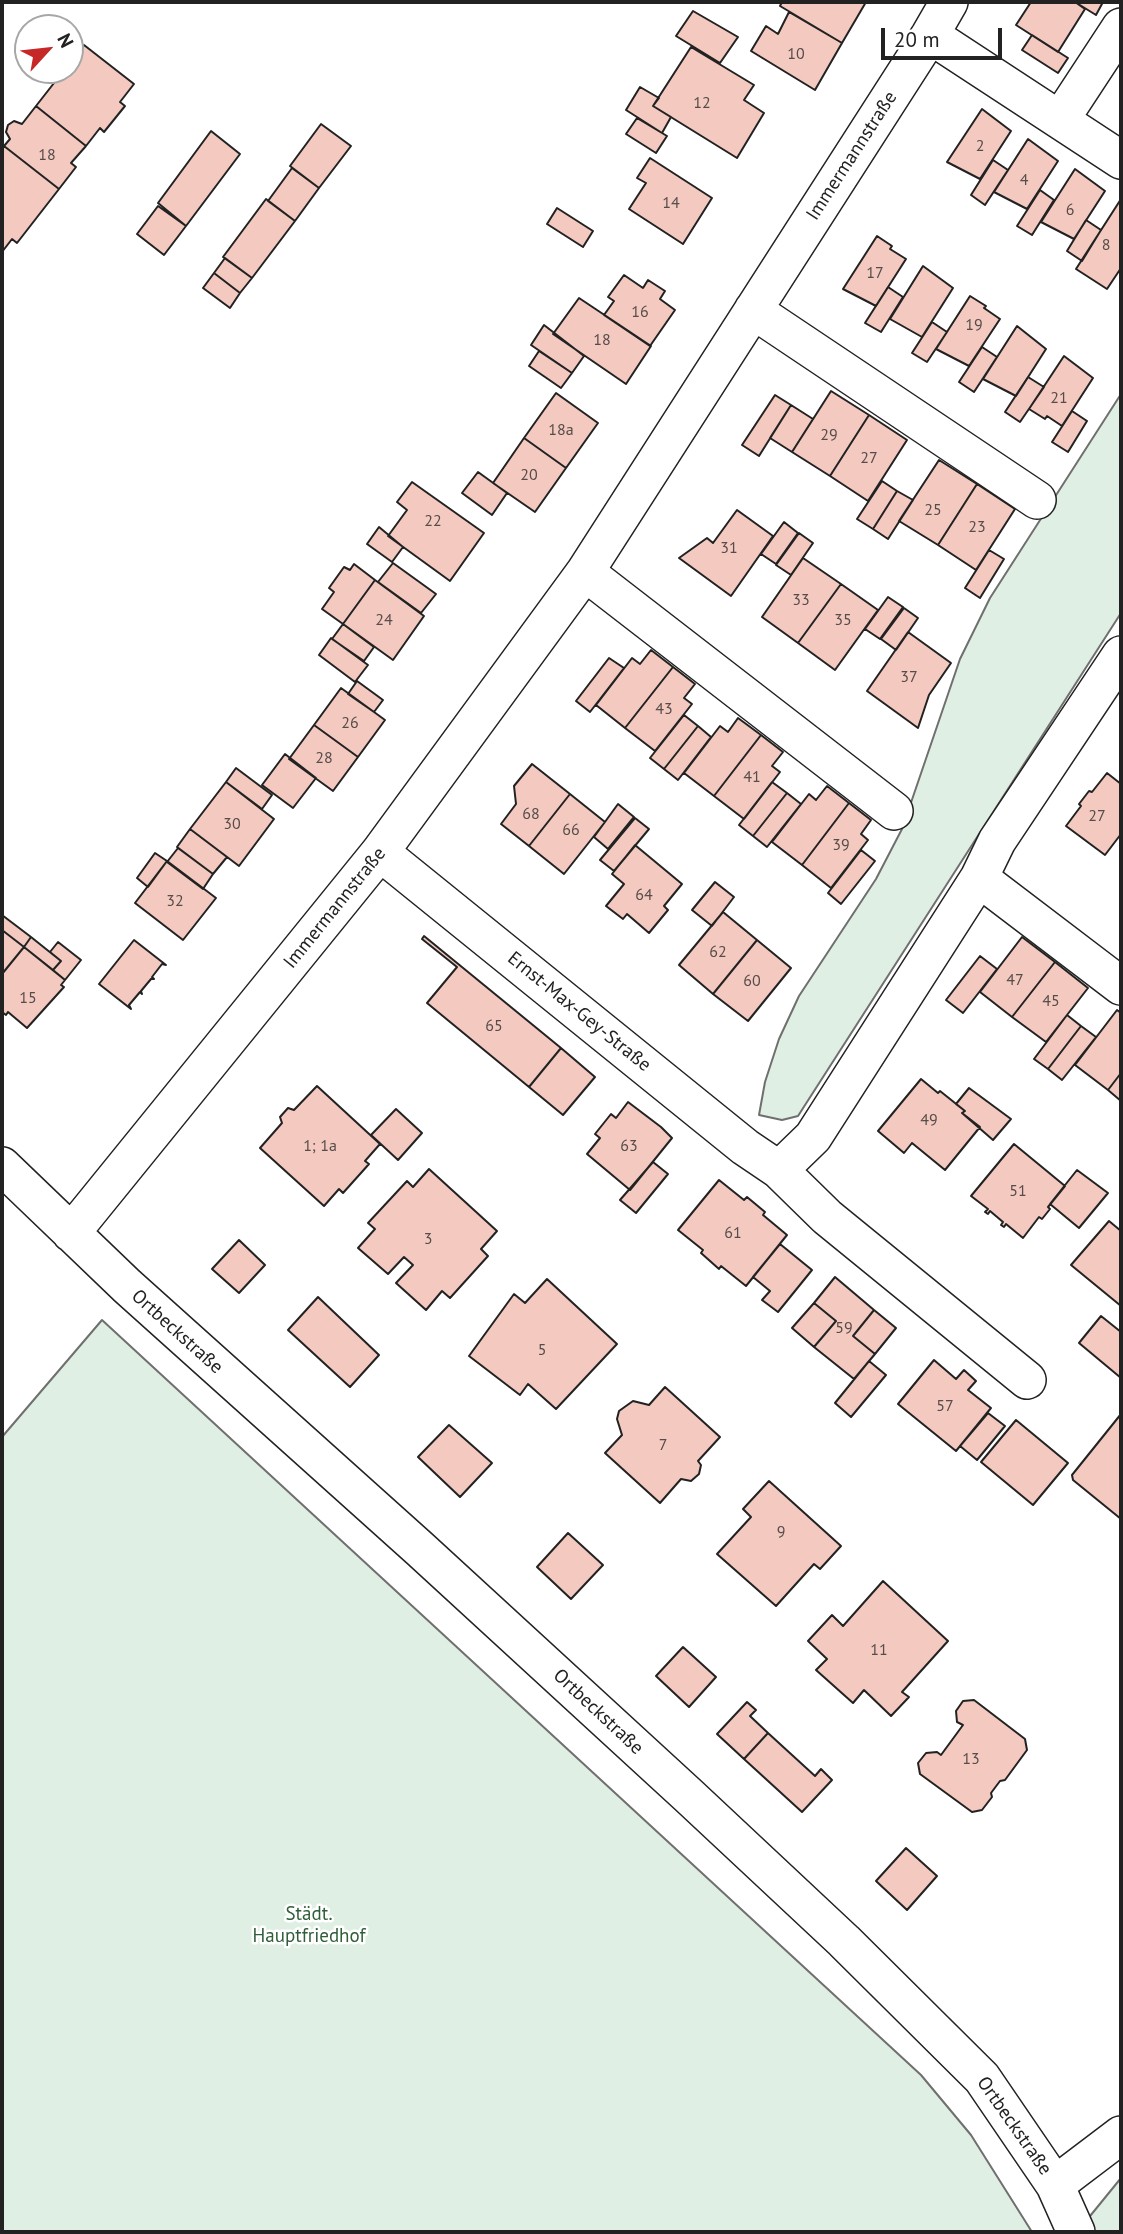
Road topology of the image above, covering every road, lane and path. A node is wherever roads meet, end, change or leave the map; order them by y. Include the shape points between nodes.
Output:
1 (949, 2) edge
2 (1121, 27) edge
3 (930, 35) junction
4 (1060, 120) junction
5 (1121, 160) edge
6 (753, 310) junction
7 (1037, 500) dead end
8 (585, 572) junction
9 (1121, 655) edge
10 (894, 811) dead end
11 (380, 852) junction
12 (979, 878) junction
13 (1121, 986) edge
14 (2, 1166) edge
15 (779, 1170) junction
16 (71, 1233) junction
17 (1027, 1380) dead end
18 (1121, 2135) edge
19 (1055, 2185) junction
20 (1076, 2232) edge

1 - 3 street, Immermannstraße
2 - 4 street
3 - 4 street
3 - 6 street, Immermannstraße
4 - 5 street
6 - 7 street
6 - 8 street, Immermannstraße
8 - 10 street
8 - 11 street, Immermannstraße
9 - 12 street via 997,841
11 - 15 street, Ernst-Max-Gey-Straße
11 - 16 street, Immermannstraße
12 - 13 street
12 - 15 street via 813,1137
14 - 16 street, Ortbeckstraße
15 - 17 street, Ernst-Max-Gey-Straße via 827,1217
16 - 19 street, Ortbeckstraße via 844,1941 982,2078
18 - 19 street
19 - 20 street, Ortbeckstraße

